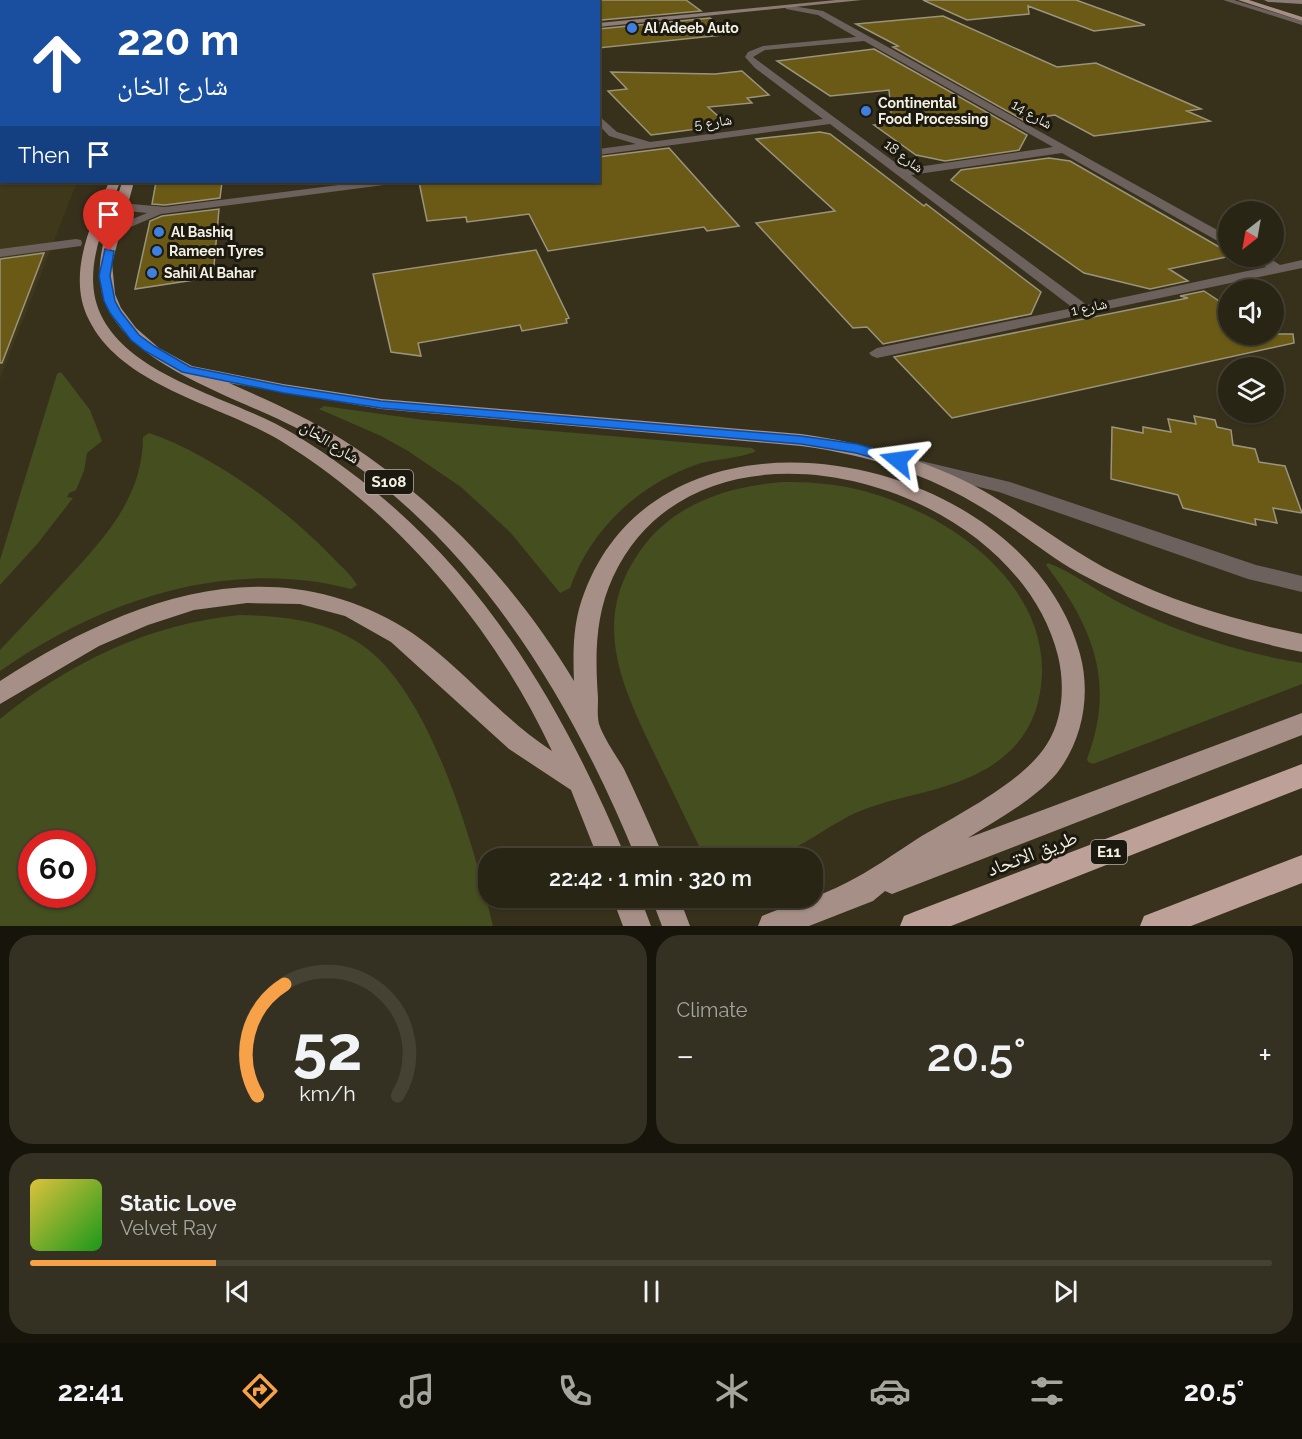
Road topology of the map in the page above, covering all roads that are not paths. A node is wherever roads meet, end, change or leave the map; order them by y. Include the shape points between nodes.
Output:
1 (807, 0) edge
2 (858, 0) edge
3 (1227, 0) edge
4 (1242, 0) edge
5 (1256, 0) edge
6 (1269, 0) edge
7 (1302, 2) edge
8 (823, 8) junction
9 (1302, 9) edge
10 (1302, 16) edge
11 (600, 19) edge
12 (1302, 23) edge
13 (600, 25) edge
14 (866, 38) junction
15 (600, 120) edge
16 (832, 121) junction
17 (613, 134) junction
18 (653, 145) junction
19 (1064, 149) junction
20 (602, 152) edge
21 (902, 173) junction
22 (114, 183) edge
23 (128, 183) edge
24 (376, 183) edge
25 (121, 207) junction
26 (165, 211) junction
27 (115, 229) junction
28 (1218, 235) edge
29 (76, 243) dead end
30 (0, 253) edge
31 (1302, 264) edge
32 (1275, 267) edge
33 (1278, 269) junction
34 (1082, 308) junction
35 (877, 353) dead end
36 (186, 370) junction
37 (912, 465) junction
38 (1302, 584) edge
39 (1302, 643) edge
40 (0, 694) edge
41 (1302, 724) edge
42 (587, 727) junction
43 (1302, 776) edge
44 (579, 781) junction
45 (608, 848) edge
46 (645, 848) edge
47 (1302, 869) edge
48 (853, 895) junction
49 (630, 908) edge
50 (669, 908) edge
51 (675, 925) edge
52 (637, 926) edge
53 (772, 926) edge
54 (914, 926) edge
55 (1154, 926) edge

1 - 11 street
2 - 8 street
3 - 12 street
4 - 10 main road
5 - 10 main road
6 - 7 street
7 - 9 street via 1287,4
8 - 13 street via 789,7
8 - 14 street, شارع 14
14 - 16 street, شارع 18 via 763,48 749,57
14 - 19 street, شارع 14
15 - 17 street
16 - 18 street, شارع 5
16 - 21 street, شارع 18
17 - 18 street
17 - 20 street via 612,143
18 - 20 street, شارع 5
19 - 21 street
19 - 28 street, شارع 14
21 - 34 street, شارع 18
22 - 44 main road, شارع الخان / S108 via 85,280 89,307 104,333 148,370 250,417 311,452 386,510 445,570 484,618 548,719
23 - 25 main road, شارع الخان / S108
24 - 26 street
25 - 26 street
25 - 27 main road, شارع الخان / S108
26 - 27 street
27 - 36 main road, شارع الخان / S108 via 105,276 116,313 135,337
29 - 30 street
31 - 33 street, شارع 1
32 - 33 street
33 - 34 street, شارع 1
34 - 35 street, شارع 1
36 - 37 main road via 381,404 829,443
36 - 42 main road, شارع الخان / S108 via 303,424 373,469 407,497 468,556 508,604
37 - 38 street via 1003,487 1255,573
37 - 39 main road via 969,491 1052,547 1116,583 1229,627
40 - 44 main road via 62,653 141,617 234,596 295,596 342,606 376,620 430,659 518,742
41 - 48 main road
42 - 46 main road, شارع الخان / S108
42 - 48 main road via 585,635 598,587 621,546 672,498 739,473 814,469 882,481 946,507 1017,563 1052,611 1072,666 1071,716 1049,762 1029,782
43 - 54 highway, طريق الاتحاد / E11
44 - 45 main road, شارع الخان / S108
47 - 55 highway
48 - 53 main road
49 - 52 main road
50 - 51 main road

